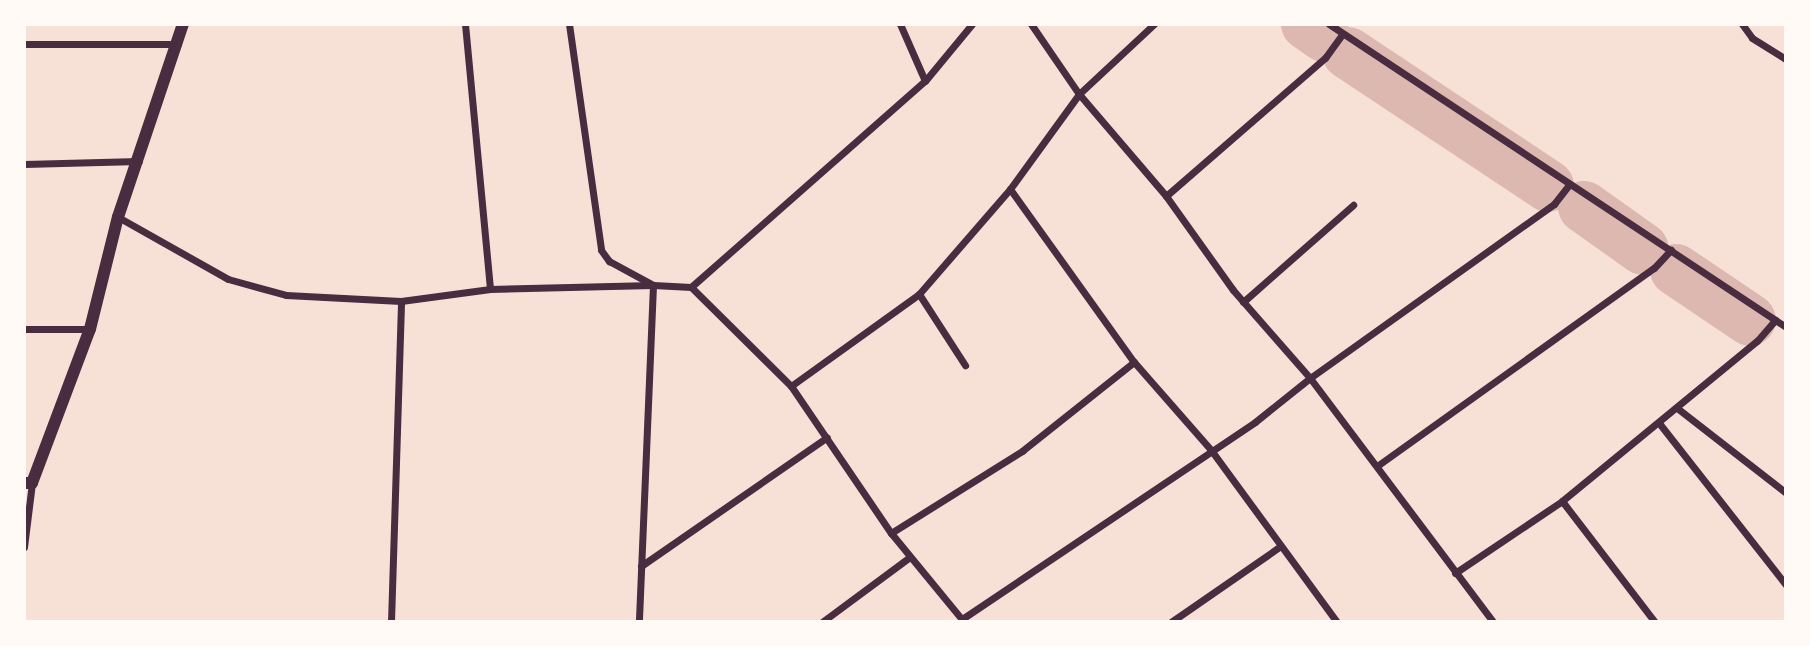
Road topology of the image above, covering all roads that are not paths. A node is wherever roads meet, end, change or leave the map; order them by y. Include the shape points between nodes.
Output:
1 (183, 24) edge
2 (465, 24) edge
3 (569, 24) edge
4 (900, 24) edge
5 (972, 24) edge
6 (1031, 24) edge
7 (1154, 24) edge
8 (1329, 24) edge
9 (1742, 24) edge
10 (1342, 35) junction
11 (24, 44) edge
12 (178, 44) junction
13 (1786, 59) edge
14 (925, 81) junction
15 (1079, 94) junction
16 (140, 161) junction
17 (24, 164) edge
18 (1568, 186) junction
19 (1010, 189) junction
20 (1166, 196) junction
21 (1353, 205) dead end
22 (118, 217) junction
23 (1671, 250) junction
24 (653, 285) junction
25 (691, 287) junction
26 (490, 289) junction
27 (919, 294) junction
28 (401, 301) junction
29 (1243, 302) junction
30 (1775, 320) junction
31 (1786, 327) edge
32 (24, 329) edge
33 (90, 329) junction
34 (1134, 362) junction
35 (965, 365) dead end
36 (1310, 377) junction
37 (791, 386) junction
38 (1677, 408) junction
39 (1659, 423) junction
40 (827, 437) junction
41 (1211, 450) junction
42 (1377, 466) junction
43 (28, 483) edge
44 (1786, 493) edge
45 (1562, 501) junction
46 (891, 533) junction
47 (24, 547) edge
48 (1278, 548) junction
49 (910, 557) junction
50 (641, 566) junction
51 (1455, 573) junction
52 (1786, 585) edge
53 (963, 620) edge
54 (391, 621) edge
55 (639, 621) edge
56 (822, 621) edge
57 (1171, 621) edge
58 (1337, 621) edge
59 (1493, 621) edge
60 (1655, 621) edge

1 - 12 street
2 - 26 street
3 - 24 street via 601,250 609,261
4 - 14 street
5 - 14 street
6 - 15 street
7 - 15 street
8 - 10 street
9 - 13 street via 1752,38
10 - 18 street
10 - 20 street via 1325,58
11 - 12 street
12 - 16 street
14 - 25 street
15 - 19 street
15 - 20 street
16 - 17 street
16 - 22 street
18 - 23 street
18 - 36 street via 1554,204
19 - 27 street
19 - 34 street
20 - 29 street
21 - 29 street
22 - 28 street via 228,279 286,295
22 - 33 street
23 - 30 street
23 - 42 street via 1654,268
24 - 25 street
24 - 26 street
24 - 50 street
25 - 37 street
26 - 28 street
27 - 35 street
27 - 37 street
28 - 54 street
29 - 36 street
30 - 31 street
30 - 38 street via 1757,341
32 - 33 street
33 - 43 street
34 - 41 street
34 - 46 street via 1022,451
36 - 41 street via 1255,422
36 - 42 street
37 - 40 street
38 - 39 street
38 - 44 street
39 - 45 street
39 - 52 street
40 - 46 street
40 - 50 street
41 - 48 street
41 - 53 street
42 - 51 street
43 - 47 street
45 - 51 street
45 - 60 street
46 - 49 street
48 - 57 street
48 - 58 street
49 - 53 street
49 - 56 street
50 - 55 street
51 - 59 street

